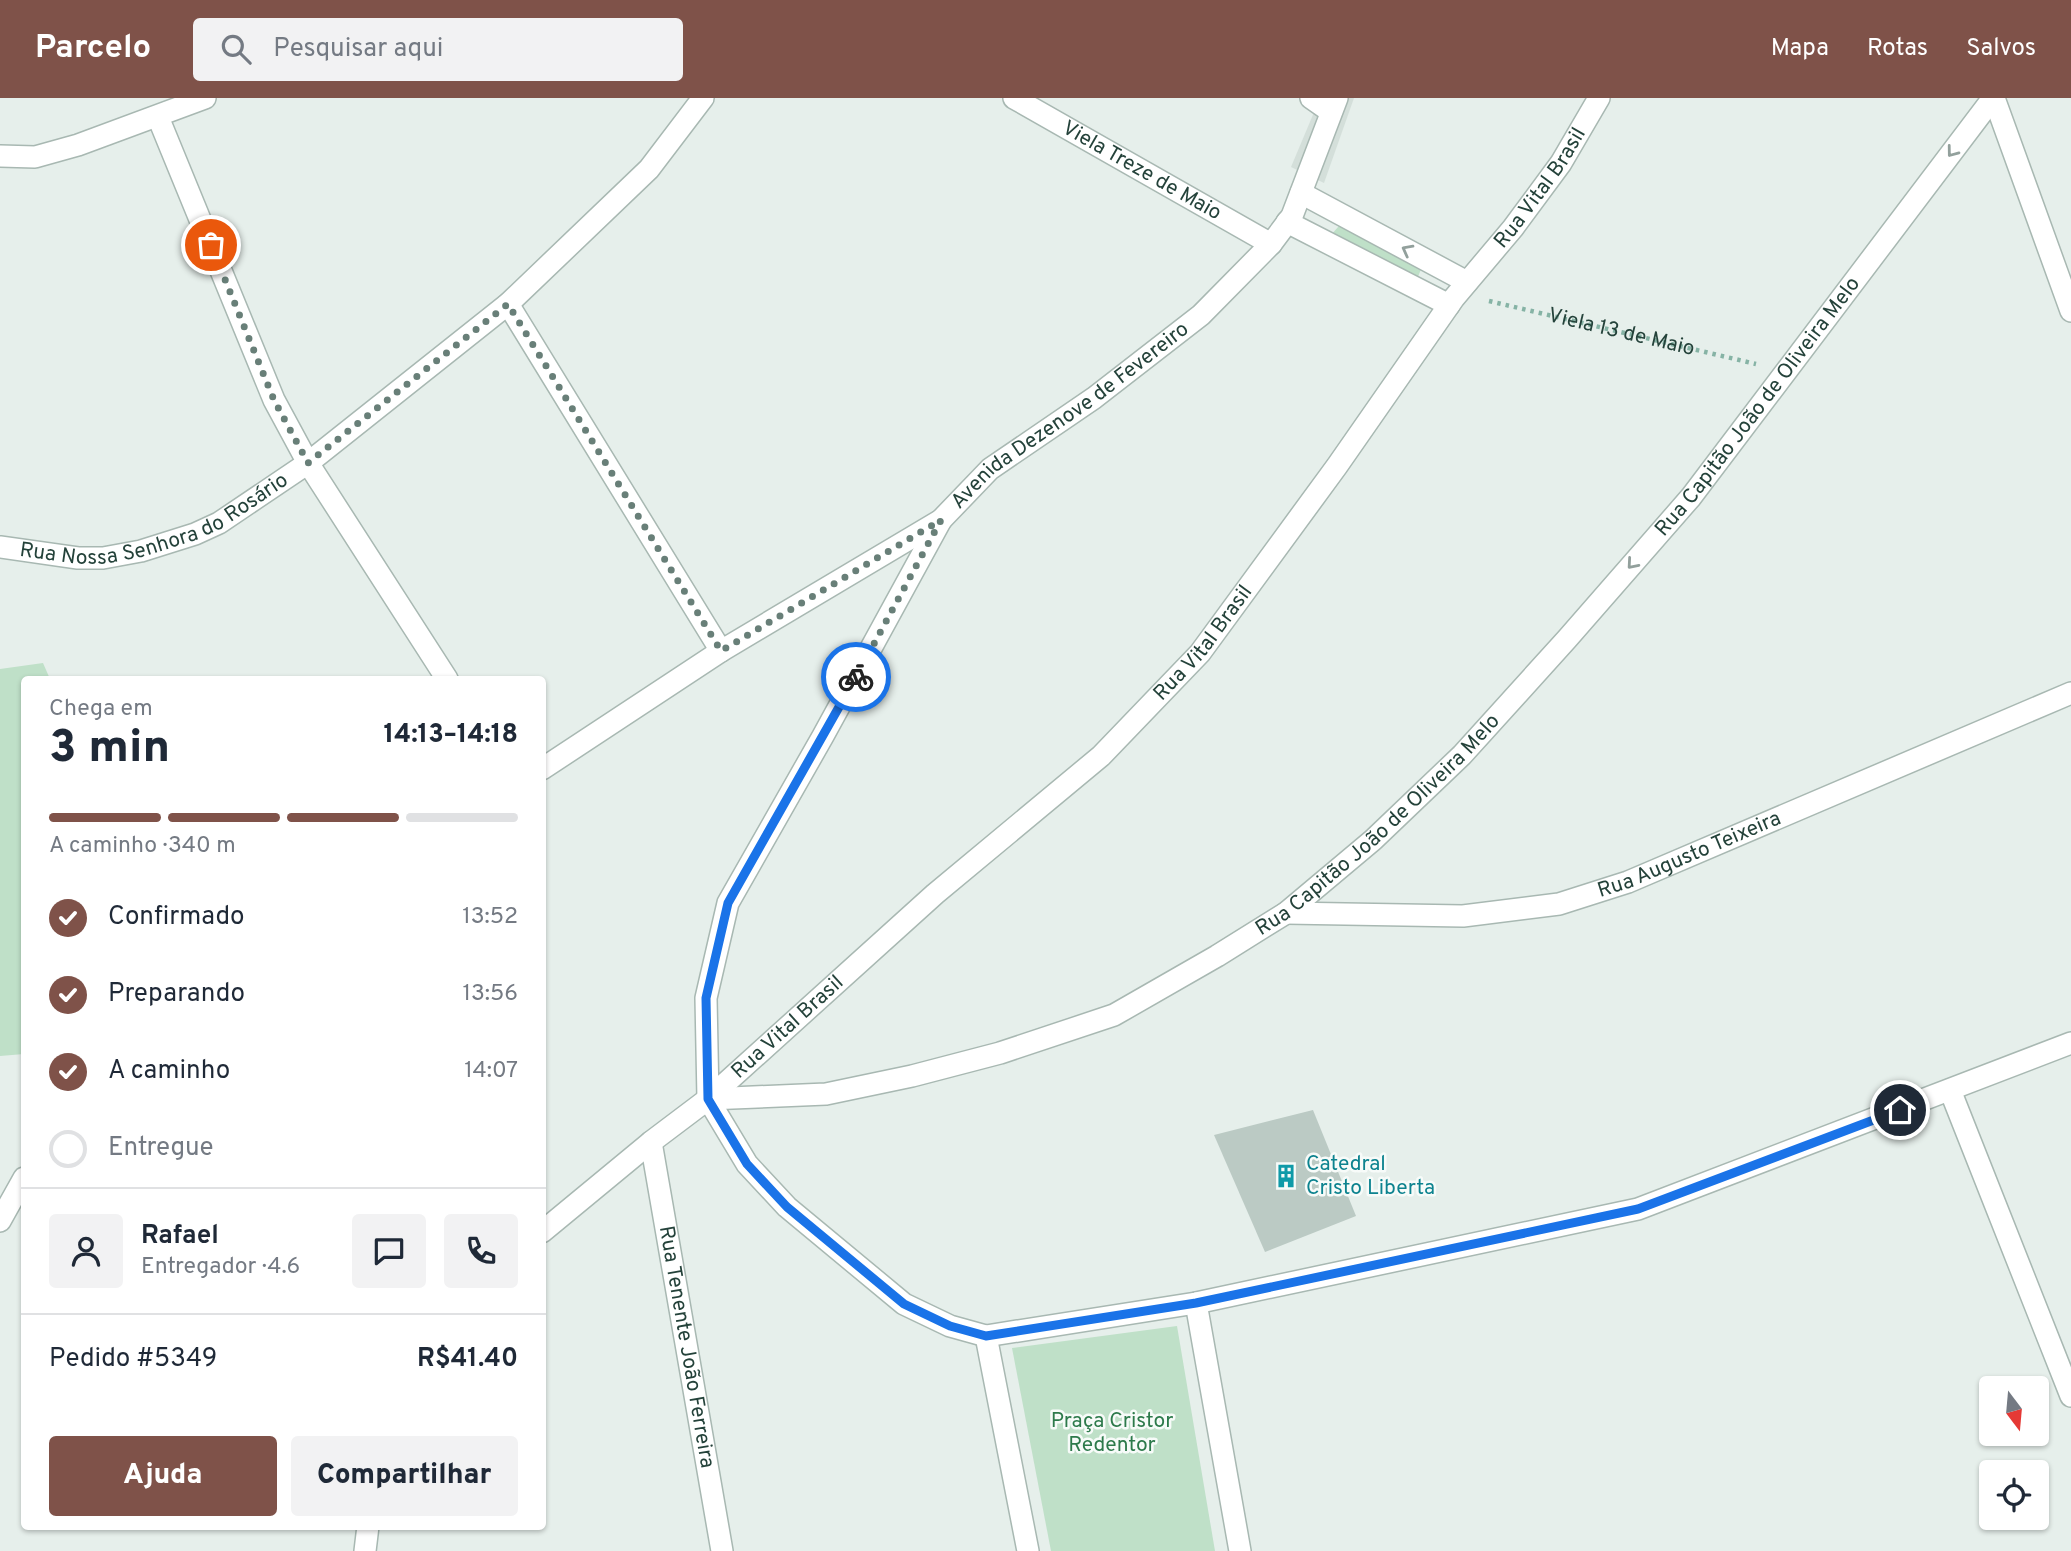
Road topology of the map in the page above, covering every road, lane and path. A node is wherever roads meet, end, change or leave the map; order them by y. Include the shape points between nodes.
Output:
1 (205, 98) edge
2 (703, 98) edge
3 (1014, 98) edge
4 (1311, 98) edge
5 (1599, 98) edge
6 (1994, 98) edge
7 (1334, 105) edge
8 (158, 117) junction
9 (0, 156) edge
10 (1301, 192) junction
11 (1287, 222) junction
12 (1271, 244) junction
13 (1458, 294) junction
14 (508, 304) junction
15 (2071, 311) edge
16 (1785, 371) junction
17 (308, 463) junction
18 (941, 520) junction
19 (0, 547) edge
20 (721, 651) junction
21 (445, 676) edge
22 (2071, 693) edge
23 (546, 766) edge
24 (1286, 913) junction
25 (2071, 1043) edge
26 (1950, 1090) junction
27 (708, 1099) junction
28 (651, 1142) junction
29 (21, 1183) edge
30 (0, 1221) edge
31 (546, 1229) edge
32 (1196, 1303) junction
33 (986, 1336) junction
34 (2071, 1395) edge
35 (368, 1530) edge
36 (365, 1551) edge
37 (722, 1551) edge
38 (1028, 1551) edge
39 (1240, 1551) edge

1 - 8 street
2 - 14 street, Rua Nossa Senhora do Rosário via 649,169
3 - 12 street, Viela Treze de Maio
4 - 7 street
5 - 13 street, Rua Vital Brasil via 1561,163
6 - 15 street
6 -> 16 street, Rua Capitão João de Oliveira Melo
7 - 10 street, Avenida Dezenove de Fevereiro
8 - 9 street via 35,157
8 - 17 street via 274,400
10 - 11 street, Avenida Dezenove de Fevereiro
13 -> 10 street
11 - 12 street, Avenida Dezenove de Fevereiro
11 - 13 street
12 - 18 street, Avenida Dezenove de Fevereiro via 1201,315 1094,398 990,469
13 - 16 path, Viela 13 de Maio
13 - 27 street, Rua Vital Brasil via 1200,653 1101,756 935,894
14 - 17 street, Rua Nossa Senhora do Rosário
14 - 20 street
16 -> 24 street, Rua Capitão João de Oliveira Melo via 1691,496 1462,755 1373,840
17 - 19 street, Rua Nossa Senhora do Rosário via 219,523 141,551 78,558
17 - 21 street
18 - 20 street, Avenida Dezenove de Fevereiro
18 - 27 street via 728,903 706,998
20 - 23 street, Avenida Dezenove de Fevereiro
22 - 24 street, Rua Augusto Teixeira via 1628,882 1559,904 1463,916
24 - 27 street, Rua Capitão João de Oliveira Melo via 1114,1015 1000,1053 826,1094
25 - 26 street
26 - 32 street via 1638,1209
26 - 34 street
27 - 28 street
27 - 33 street via 747,1164 787,1207 904,1304 950,1326
28 - 31 street
28 - 37 street, Rua Tenente João Ferreira
29 - 30 street
32 - 33 street
32 - 39 street
33 - 38 street
35 - 36 street

